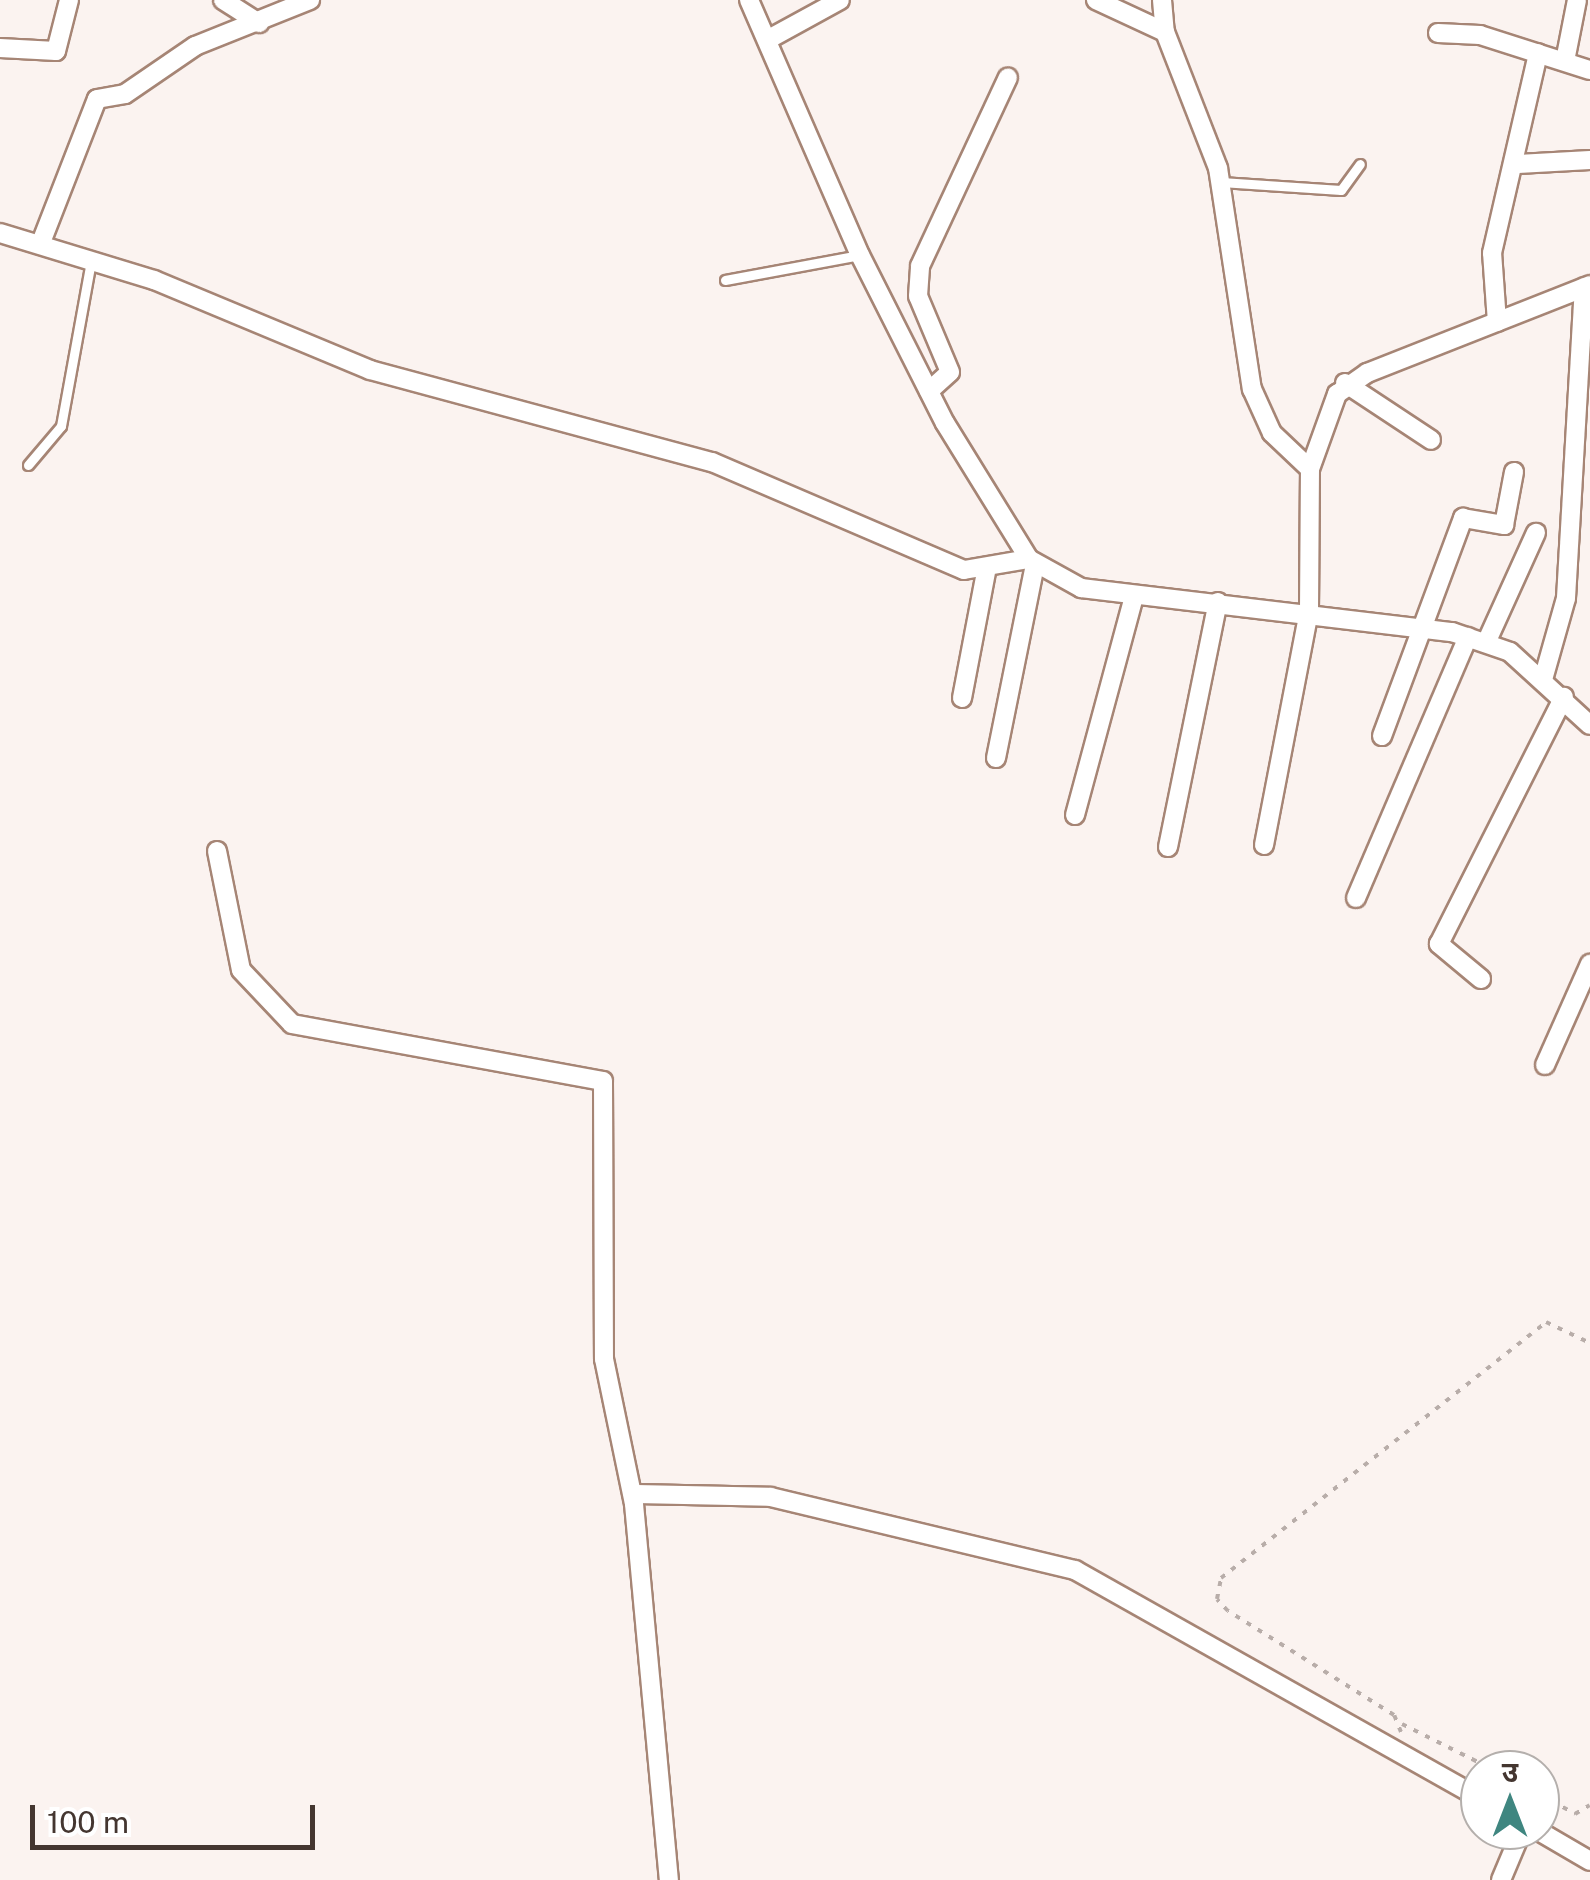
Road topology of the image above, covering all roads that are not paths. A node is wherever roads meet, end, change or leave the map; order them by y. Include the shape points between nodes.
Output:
1 (69, 0) edge
2 (223, 0) edge
3 (310, 0) edge
4 (749, 0) edge
5 (840, 0) edge
6 (1096, 0) edge
7 (1162, 0) edge
8 (1577, 0) edge
9 (259, 23) junction
10 (1166, 32) junction
11 (1438, 33) dead end
12 (767, 40) junction
13 (0, 48) edge
14 (1538, 53) junction
15 (1565, 61) junction
16 (1590, 70) edge
17 (1008, 77) dead end
18 (1590, 160) edge
19 (1360, 164) dead end
20 (1518, 164) junction
21 (1221, 182) junction
22 (0, 233) edge
23 (42, 240) junction
24 (860, 255) junction
25 (90, 266) junction
26 (726, 280) dead end
27 (1587, 286) edge
28 (1497, 322) junction
29 (1345, 384) junction
30 (929, 391) junction
31 (1431, 440) dead end
32 (1582, 443) edge
33 (28, 465) dead end
34 (1310, 469) junction
35 (1514, 472) dead end
36 (1536, 533) dead end
37 (1032, 562) junction
38 (986, 572) junction
39 (1134, 596) junction
40 (1218, 602) junction
41 (1309, 611) junction
42 (1416, 626) junction
43 (1477, 640) junction
44 (1544, 676) junction
45 (962, 698) dead end
46 (1564, 698) junction
47 (1590, 725) edge
48 (1382, 736) dead end
49 (996, 758) dead end
50 (1075, 815) dead end
51 (1264, 845) dead end
52 (1168, 847) dead end
53 (218, 850) dead end
54 (1356, 898) dead end
55 (1590, 964) edge
56 (1482, 979) dead end
57 (1545, 1065) dead end
58 (633, 1494) junction
59 (1460, 1787) edge
60 (1560, 1843) edge
61 (1514, 1850) edge
62 (1590, 1861) edge
63 (670, 1880) edge
64 (1501, 1880) edge

1 - 13 street via 56,51
2 - 9 street
3 - 9 street
4 - 12 street
5 - 12 street
6 - 10 street
7 - 10 street
8 - 15 street
9 - 23 street via 212,38 129,92 93,102
10 - 21 street
11 - 14 street
12 - 24 street
14 - 15 street
14 - 20 street
15 - 16 street
17 - 30 street via 920,266 918,296 950,372
18 - 20 street
19 - 21 lane via 1341,190
20 - 28 street via 1492,253
21 - 34 street via 1252,389 1272,433
22 - 23 street
23 - 25 street
24 - 26 lane
24 - 30 street
25 - 33 lane via 61,426
25 - 38 street via 154,280 290,344 424,387 712,462
27 - 28 street
27 - 32 street
28 - 29 street
29 - 31 street
29 - 34 street
30 - 37 street
32 - 44 street via 1566,598
34 - 41 street
35 - 42 street via 1504,525 1464,516
36 - 43 street
37 - 38 street
37 - 39 street via 1064,582
37 - 49 street
38 - 45 street
39 - 40 street
39 - 50 street
40 - 41 street
40 - 52 street
41 - 42 street
41 - 51 street
42 - 43 street
42 - 48 street
43 - 44 street
43 - 54 street
44 - 46 street
46 - 47 street
46 - 56 street via 1438,944
53 - 58 street via 241,970 292,1024 603,1081 604,1358
55 - 57 street
58 - 59 street via 771,1497 1075,1570 1146,1602
58 - 63 street
60 - 62 street
61 - 64 street

